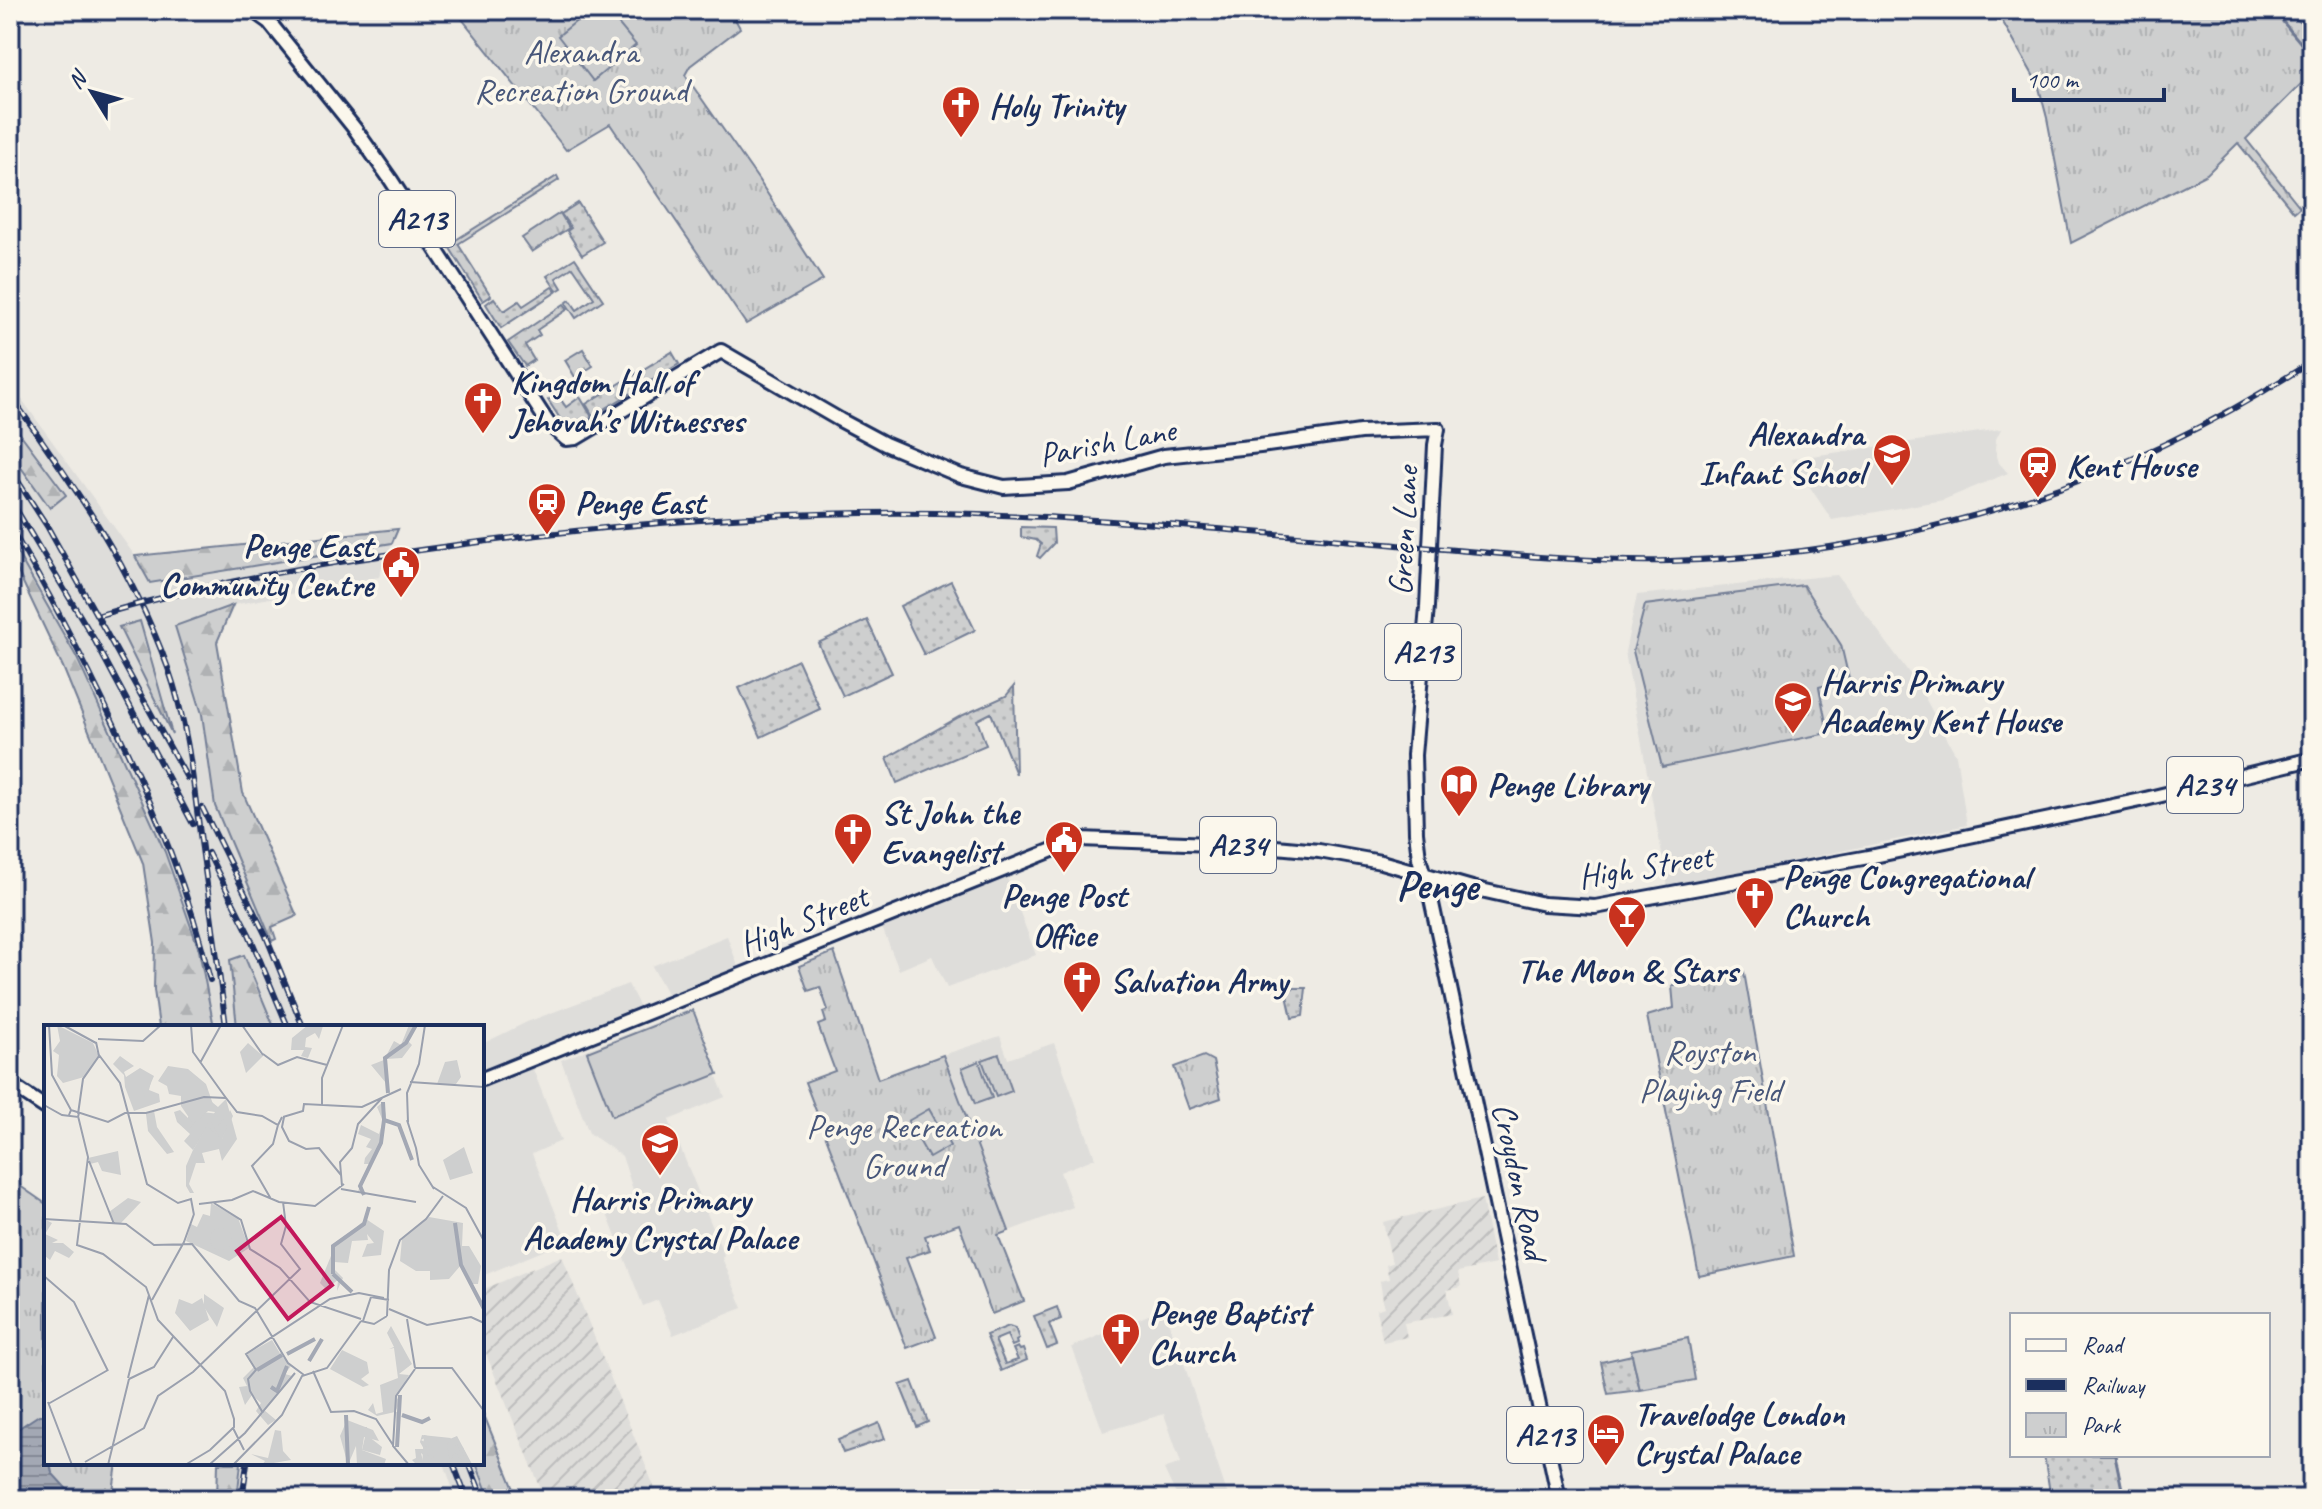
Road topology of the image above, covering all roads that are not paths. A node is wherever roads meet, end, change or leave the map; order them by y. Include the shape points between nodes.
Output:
1 (252, 10) edge
2 (1438, 429) joint
3 (2312, 759) edge
4 (1425, 875) junction
5 (484, 1078) edge
6 (10, 1084) edge
7 (44, 1107) edge
8 (1559, 1499) edge

1 - 2 main road, Parish Lane / A213 via 269,22 355,129 548,423 566,439 576,438 721,351 885,444 961,476 1004,487 1068,483 1164,456 1360,432
2 - 4 main road, Green Lane / A213 via 1414,755 1416,832
3 - 4 main road, High Street / A234 via 1874,856 1595,907 1544,904
4 - 5 main road, High Street / A234 via 1319,851 1080,839
4 - 8 main road, Croydon Road / A213
6 - 7 main road

